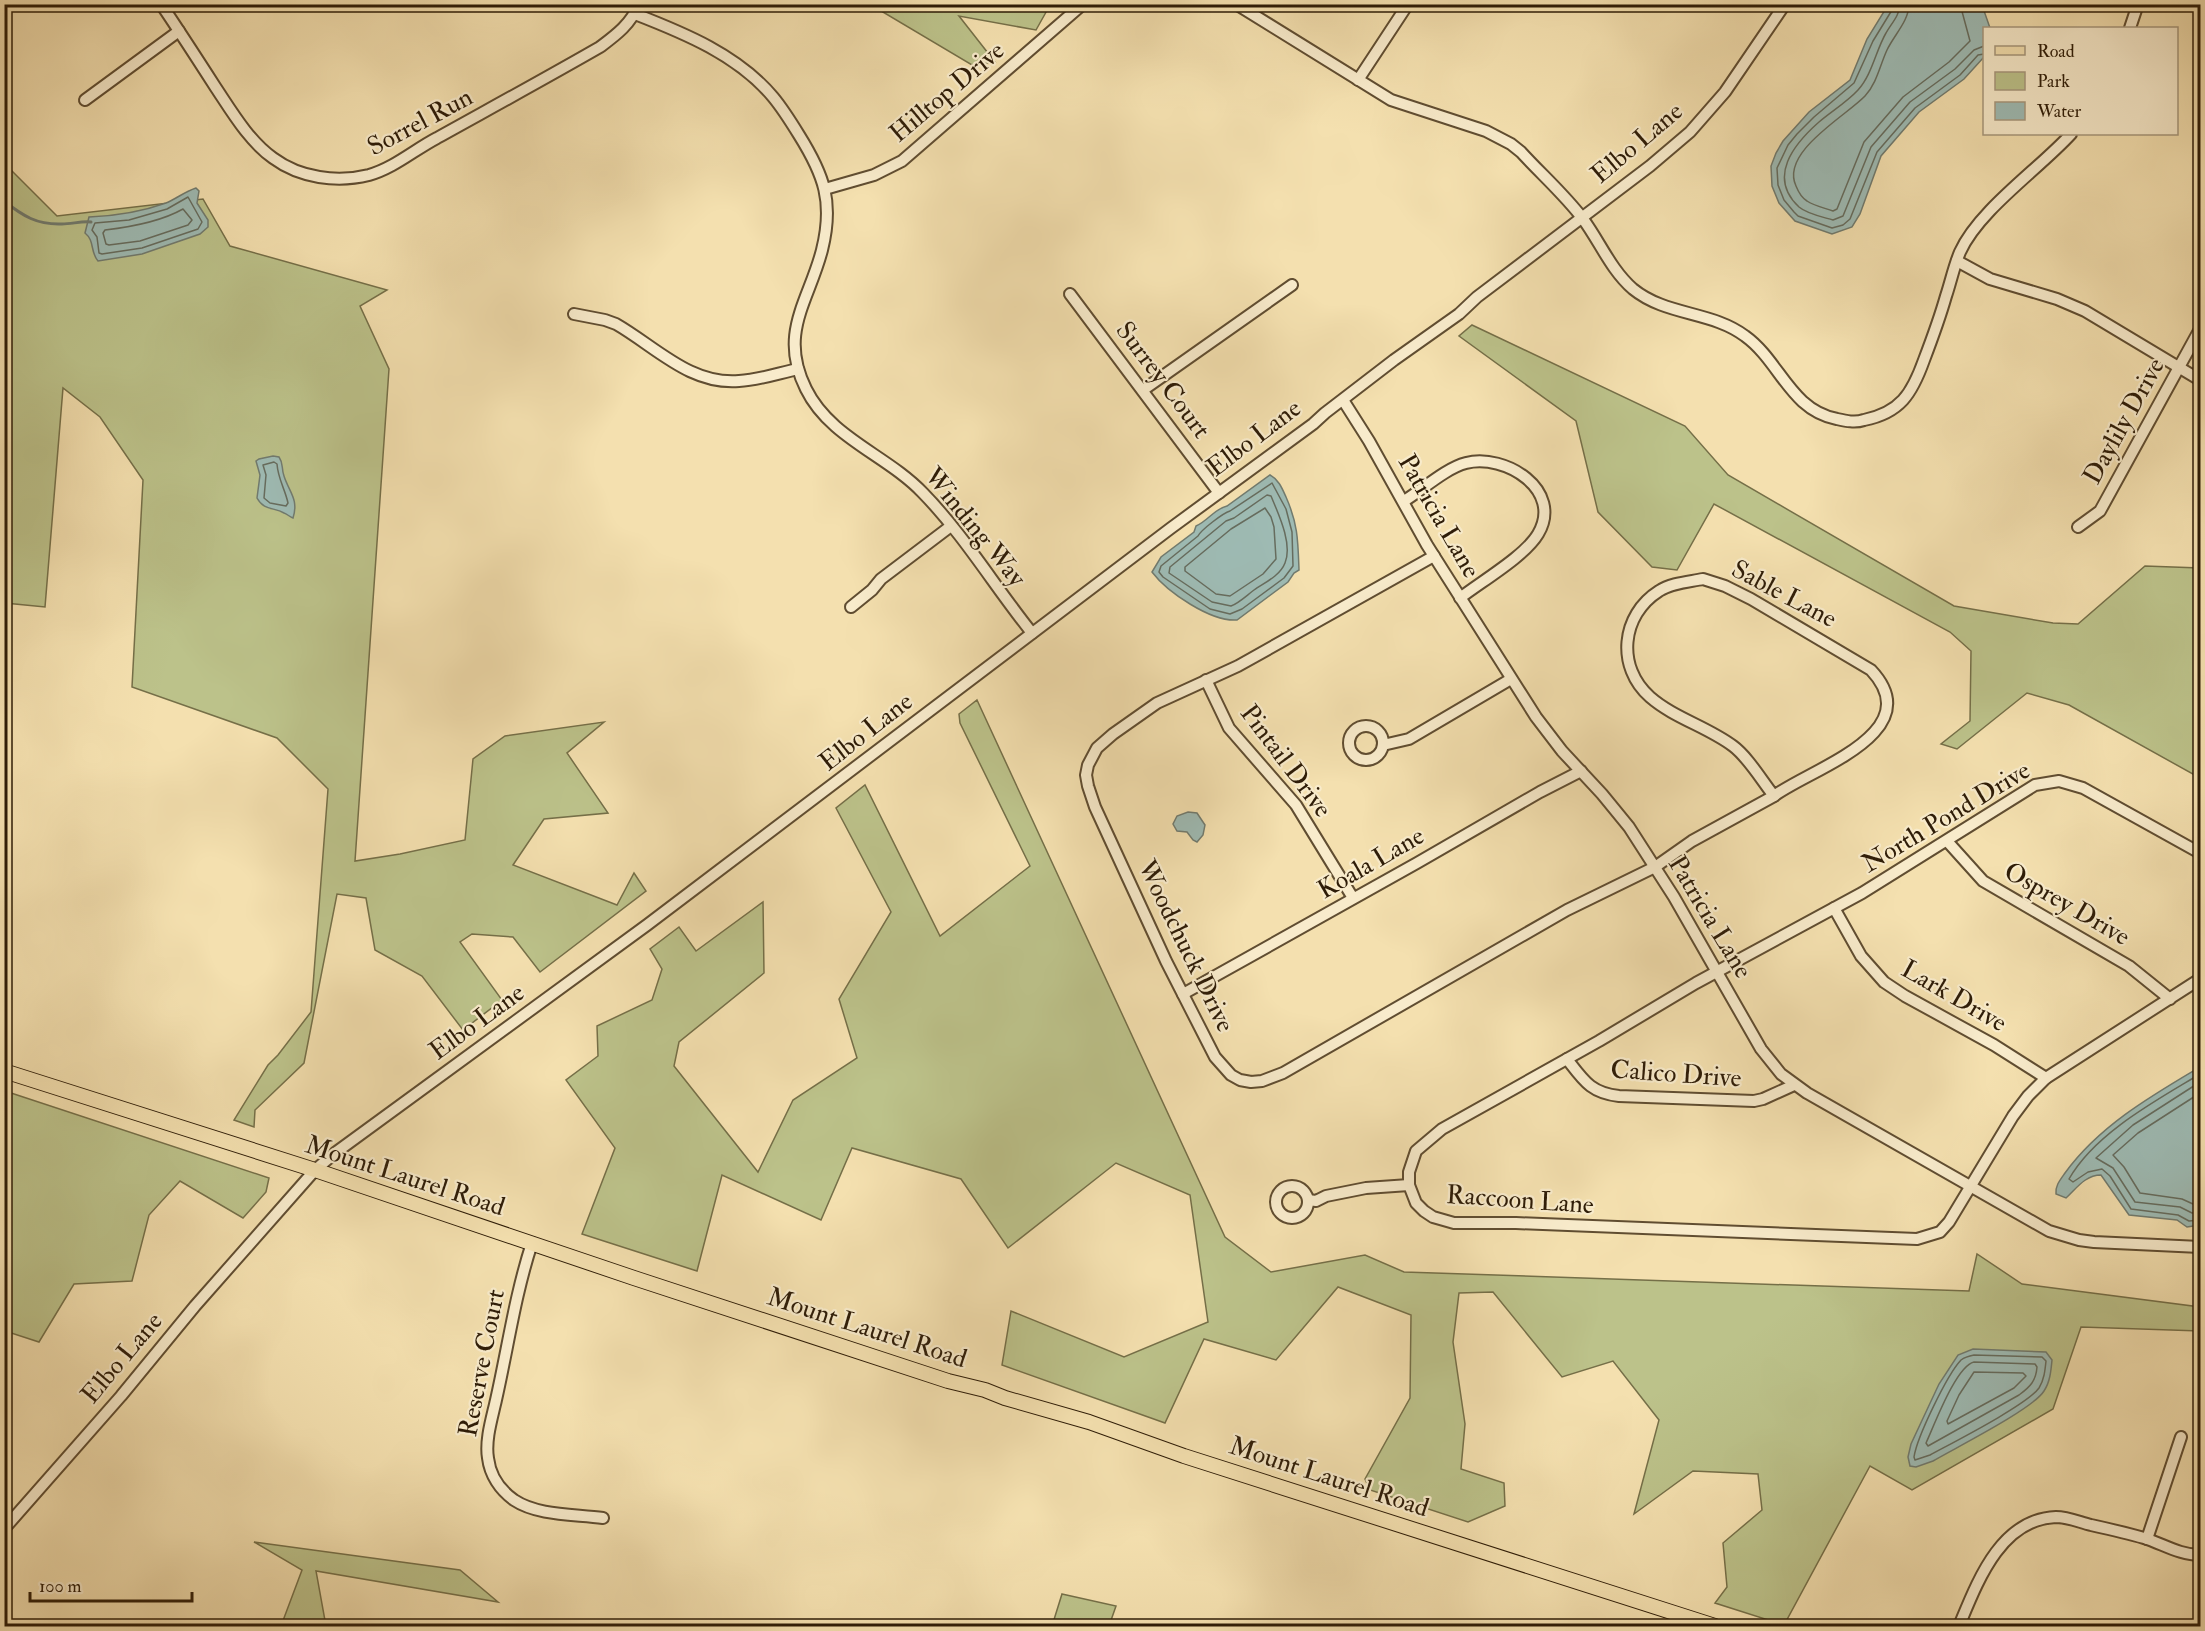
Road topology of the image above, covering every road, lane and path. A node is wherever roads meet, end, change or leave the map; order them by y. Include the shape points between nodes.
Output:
1 (161, 4) edge
2 (1083, 4) edge
3 (1236, 4) edge
4 (1408, 4) edge
5 (1785, 4) edge
6 (2138, 4) edge
7 (637, 9) edge
8 (2130, 27) edge
9 (179, 31) junction
10 (1358, 80) junction
11 (85, 100) dead end
12 (2070, 135) edge
13 (825, 189) junction
14 (1582, 218) junction
15 (1957, 261) junction
16 (1292, 285) dead end
17 (1070, 294) dead end
18 (574, 314) dead end
19 (2200, 329) edge
20 (2180, 367) junction
21 (798, 369) junction
22 (2200, 380) edge
23 (1143, 390) junction
24 (1342, 400) junction
25 (1219, 493) junction
26 (1404, 501) junction
27 (951, 526) junction
28 (2078, 527) dead end
29 (1434, 556) junction
30 (1460, 598) junction
31 (851, 607) dead end
32 (1032, 633) junction
33 (1511, 679) junction
34 (1206, 680) junction
35 (1383, 745) dead end
36 (1581, 771) junction
37 (1774, 796) junction
38 (1947, 841) junction
39 (2200, 853) edge
40 (1655, 867) junction
41 (1353, 898) junction
42 (1834, 908) junction
43 (1718, 972) junction
44 (2200, 979) edge
45 (1183, 994) junction
46 (2170, 999) junction
47 (1567, 1059) junction
48 (4, 1071) edge
49 (2046, 1078) junction
50 (1794, 1084) junction
51 (315, 1170) junction
52 (1409, 1185) junction
53 (1971, 1186) junction
54 (1308, 1200) dead end
55 (532, 1244) junction
56 (2200, 1247) edge
57 (2181, 1437) dead end
58 (603, 1518) dead end
59 (4, 1529) edge
60 (2148, 1539) junction
61 (2200, 1556) edge
62 (1715, 1626) edge
63 (1959, 1626) edge

1 - 9 street, Sorrel Run
2 - 13 street, Hilltop Drive via 902,161 874,175
3 - 10 street
4 - 10 street
5 - 14 street, Elbo Lane via 1725,92 1690,132
6 - 8 street
7 - 9 street, Sorrel Run via 622,30 600,47 393,165 367,175 339,178 297,171 262,148
7 - 13 street, Winding Way via 728,58 757,80 801,138
9 - 11 street
10 - 14 street via 1391,100 1499,136 1521,152
12 - 15 street via 1977,225
13 - 21 street, Winding Way via 823,246 795,330
14 - 15 street via 1634,289 1659,304 1734,328 1767,357 1799,400 1821,414 1846,421 1859,422 1884,415 1908,393 1931,343
14 - 24 street, Elbo Lane
15 - 20 street via 1990,279 2085,311
16 - 23 street
17 - 23 street, Surrey Court
18 - 21 street via 616,324 680,367 705,378 741,381
19 - 20 street, Daylily Drive
20 - 22 street
20 - 28 street, Daylily Drive via 2100,511
21 - 27 street, Winding Way via 811,399 831,423 912,482
23 - 25 street, Surrey Court
24 - 25 street, Elbo Lane
24 - 26 street, Patricia Lane
25 - 32 street, Elbo Lane
26 - 29 street, Patricia Lane
26 - 30 street via 1457,465 1476,461 1515,471 1541,494 1545,516 1530,545
27 - 31 street
27 - 32 street, Winding Way
29 - 30 street, Patricia Lane
29 - 34 street, Woodchuck Drive via 1275,646
30 - 33 street, Patricia Lane
32 - 51 street, Elbo Lane via 690,893
33 - 35 street via 1409,739
33 - 36 street, Patricia Lane via 1544,729
34 - 41 street, Pintail Drive via 1229,728 1296,805
34 - 45 street, Woodchuck Drive via 1157,703 1113,734 1092,756 1086,775 1090,796
36 - 40 street, Patricia Lane via 1620,815
36 - 41 street, Koala Lane
37 - 37 street, Sable Lane via 1871,737 1885,715 1885,690 1880,679 1862,663 1714,581 1703,579 1659,590 1642,604 1628,633 1627,655 1634,676 1657,703 1736,747
37 - 40 street, Sable Lane via 1692,841
38 - 39 street, North Pond Drive via 2035,785 2059,781 2083,788
38 - 42 street, North Pond Drive
38 - 46 street, Osprey Drive via 1983,882 2129,966
40 - 43 street, Patricia Lane
40 - 45 street, Woodchuck Drive via 1568,910 1262,1081 1240,1080 1222,1066
41 - 45 street, Koala Lane
42 - 43 street, North Pond Drive
42 - 49 street, Lark Drive via 1861,956 1884,982
43 - 47 street, Raccoon Lane
43 - 50 street, Patricia Lane via 1761,1049
44 - 46 street
46 - 49 street
47 - 50 street, Calico Drive via 1591,1088 1619,1096 1754,1101
47 - 52 street, Raccoon Lane via 1432,1136 1416,1151
48 - 51 main road, Mount Laurel Road
49 - 53 street via 2013,1116
50 - 53 street, Patricia Lane
51 - 55 main road, Mount Laurel Road
51 - 59 street, Elbo Lane
52 - 53 street, Raccoon Lane via 1424,1211 1454,1223 1903,1239 1940,1232
52 - 54 street via 1366,1188
53 - 56 street, Patricia Lane via 2049,1231 2072,1238
55 - 58 street, Reserve Court via 506,1350 488,1442 489,1462 502,1489 522,1504
55 - 62 main road, Mount Laurel Road
57 - 60 street
60 - 61 street
60 - 63 street via 2068,1518 2046,1518 2025,1525 1999,1546

